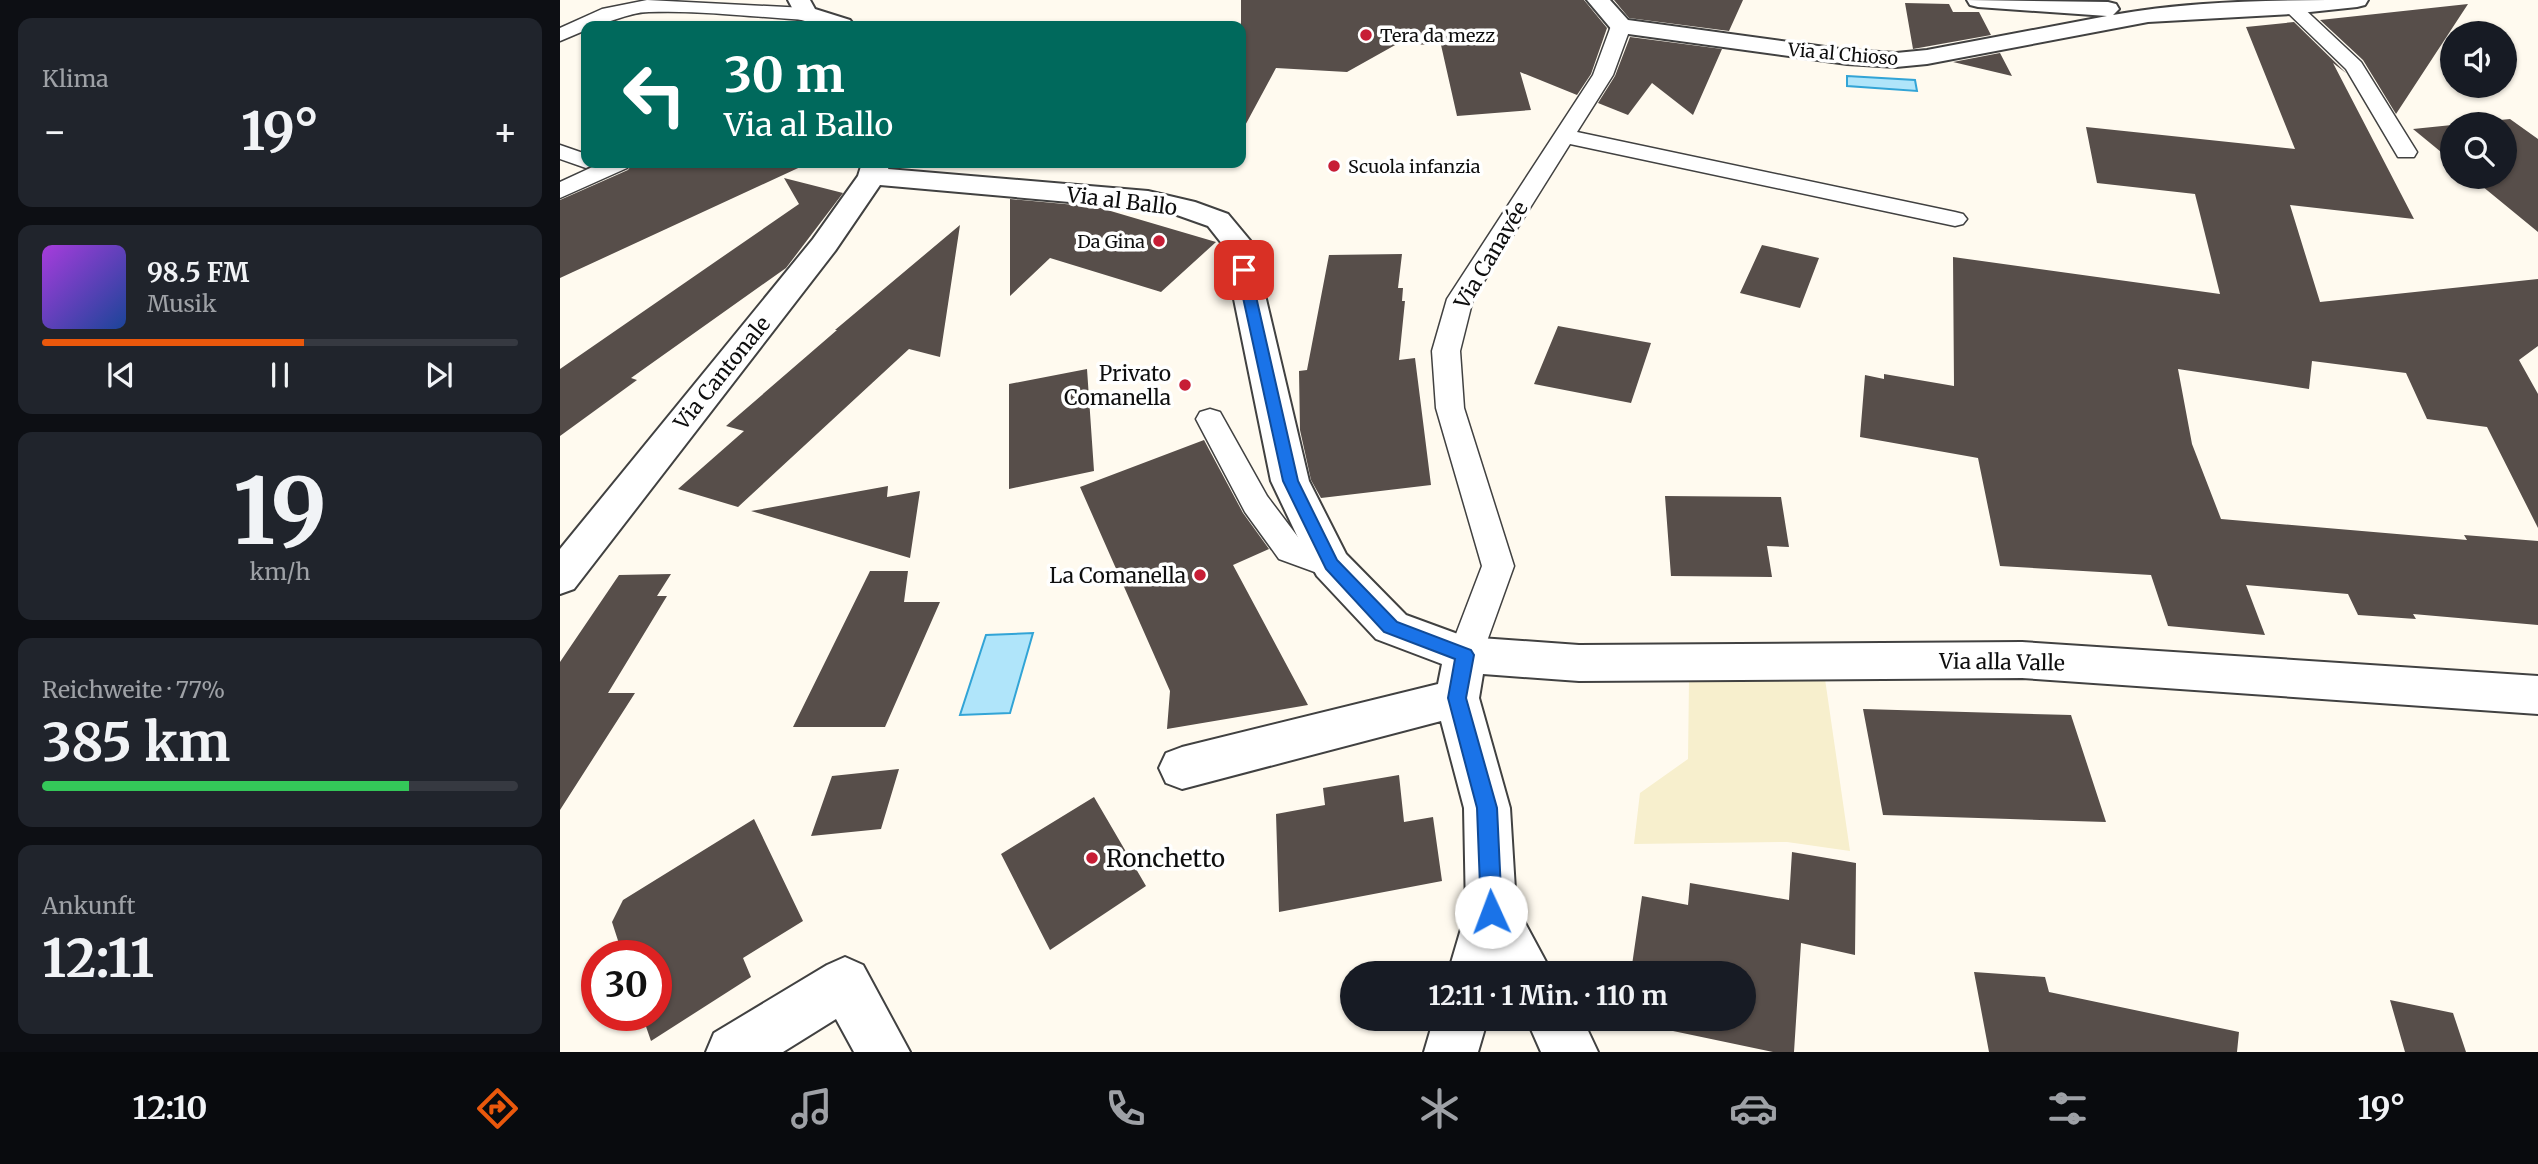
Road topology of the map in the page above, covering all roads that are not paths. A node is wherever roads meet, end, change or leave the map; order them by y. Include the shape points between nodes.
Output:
1 (1598, 0) edge
2 (1978, 0) edge
3 (2357, 0) edge
4 (803, 7) edge
5 (2291, 7) junction
6 (2148, 15) junction
7 (591, 21) edge
8 (842, 21) edge
9 (581, 26) edge
10 (1620, 26) junction
11 (560, 35) edge
12 (1565, 136) junction
13 (560, 152) edge
14 (2406, 152) dead end
15 (581, 158) edge
16 (595, 168) edge
17 (874, 169) edge
18 (560, 191) edge
19 (1955, 219) dead end
20 (1210, 419) dead end
21 (567, 558) edge
22 (1331, 565) junction
23 (1461, 676) junction
24 (2538, 695) edge
25 (1182, 768) dead end
26 (1491, 912) junction
27 (1477, 961) edge
28 (1519, 961) edge
29 (1457, 1031) edge
30 (1559, 1031) edge
31 (733, 1052) edge
32 (883, 1052) edge
33 (1451, 1052) edge
34 (1571, 1052) edge

1 - 10 street
2 - 6 street
3 - 5 street
4 - 7 lane via 647,6
4 - 8 street
5 - 6 street
5 - 14 lane via 2354,66
6 - 10 street, Via al Chioso via 1896,60
9 - 11 lane
10 - 12 lane, Via Canavée via 1603,75
12 - 19 lane
12 - 23 lane, Via Canavée via 1460,299 1446,351 1450,408 1498,566
13 - 15 lane
16 - 18 lane
17 - 21 street, Via Cantonale via 824,245
17 - 22 street, Via al Ballo via 1148,200 1218,220 1238,244 1290,481
20 - 22 lane via 1256,504 1290,550
22 - 23 street, Via al Ballo via 1391,627
23 - 24 street, Via alla Valle via 1579,663 2022,660
23 - 25 street
23 - 26 street via 1487,808
26 - 27 street
26 - 28 street
29 - 33 street
30 - 34 street
31 - 32 street via 845,983

